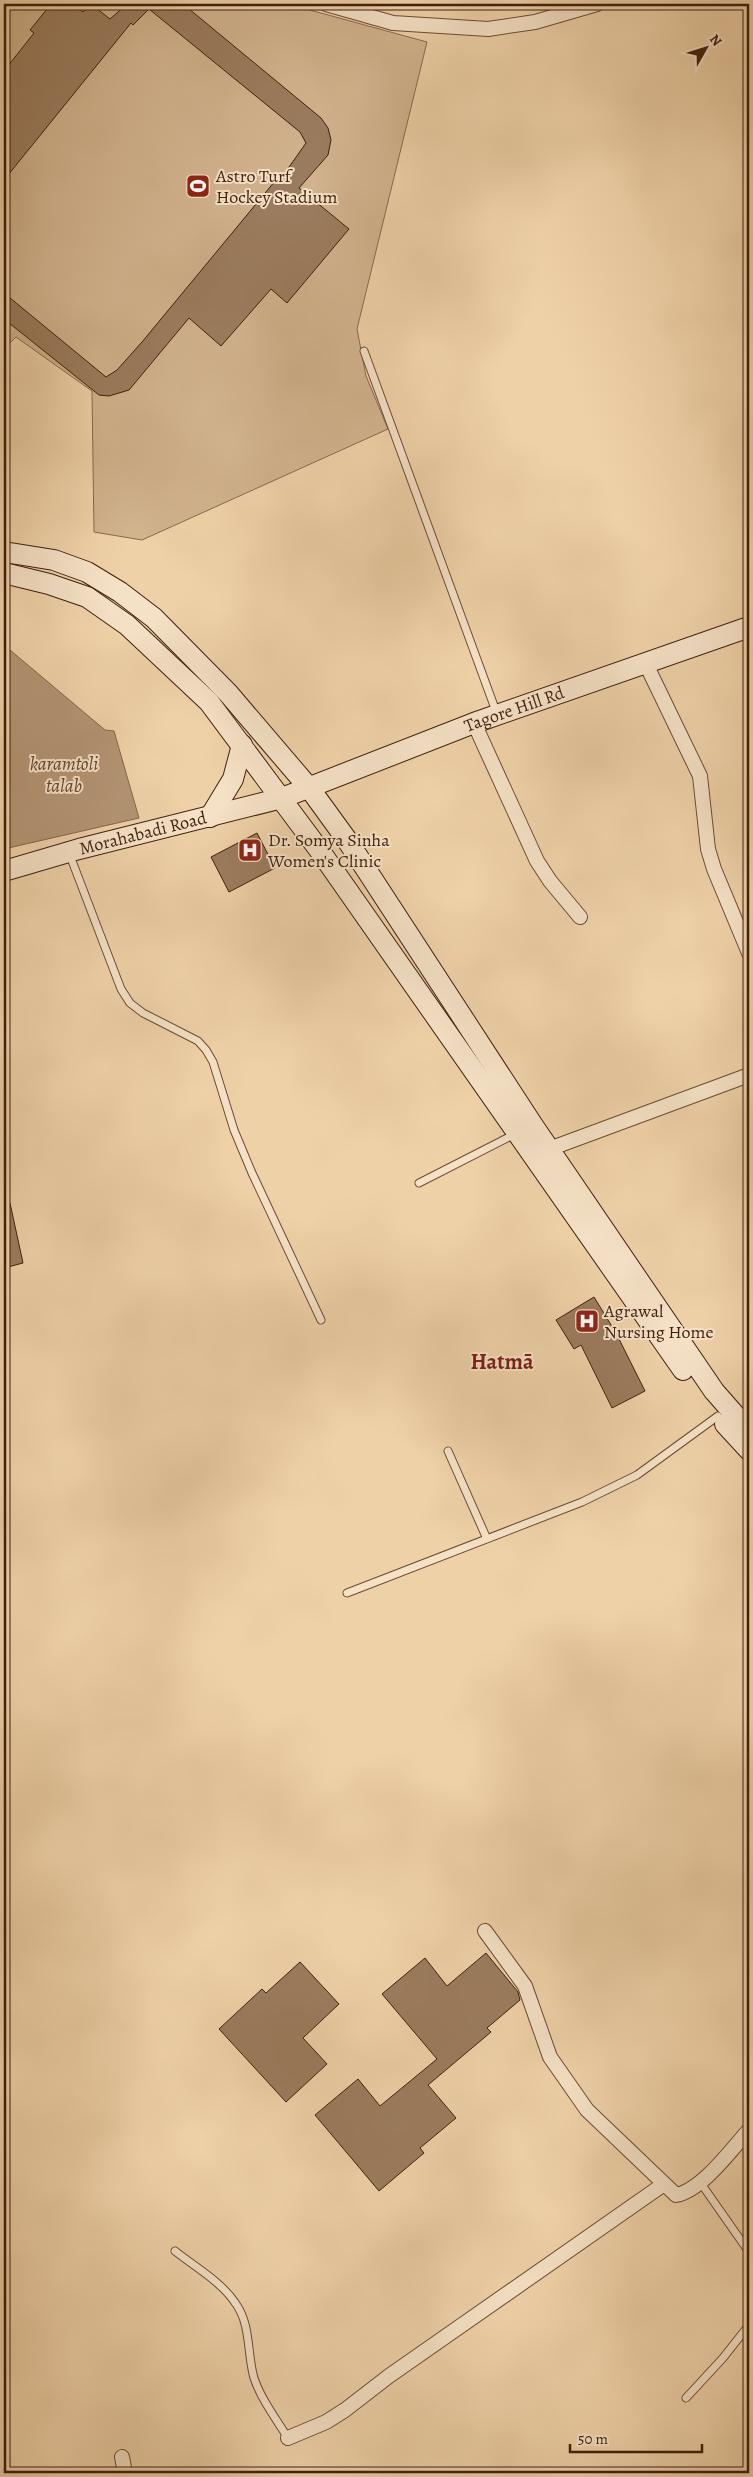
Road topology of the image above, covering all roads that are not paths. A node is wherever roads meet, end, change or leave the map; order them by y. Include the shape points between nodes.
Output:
1 (326, 4) edge
2 (597, 4) edge
3 (364, 350) dead end
4 (4, 552) edge
5 (4, 573) edge
6 (749, 627) edge
7 (645, 662) junction
8 (498, 716) junction
9 (474, 723) junction
10 (242, 744) junction
11 (310, 789) junction
12 (282, 798) junction
13 (210, 817) junction
14 (69, 852) junction
15 (4, 871) edge
16 (580, 917) dead end
17 (749, 953) edge
18 (749, 1075) edge
19 (517, 1133) junction
20 (549, 1149) junction
21 (419, 1183) dead end
22 (321, 1320) dead end
23 (718, 1416) junction
24 (749, 1431) edge
25 (749, 1450) edge
26 (448, 1451) dead end
27 (487, 1539) junction
28 (347, 1593) dead end
29 (485, 1931) dead end
30 (749, 2130) edge
31 (700, 2182) junction
32 (664, 2184) junction
33 (175, 2251) dead end
34 (749, 2252) edge
35 (749, 2324) edge
36 (686, 2398) dead end
37 (288, 2438) joint
38 (122, 2457) dead end
39 (124, 2473) edge

1 - 2 street via 392,23 488,29 535,22
3 - 8 lane
4 - 11 main road via 54,560 87,572 127,597 154,618 228,693
5 - 10 main road via 87,597 127,625 209,702
6 - 7 main road, Tagore Hill Rd
7 - 8 main road, Tagore Hill Rd
7 - 17 street via 700,776 708,848
8 - 9 main road, Tagore Hill Rd
9 - 11 main road, Tagore Hill Rd
9 - 16 street via 537,861
10 - 12 main road
10 - 13 main road via 233,778
11 - 12 main road, Tagore Hill Rd
11 - 20 main road via 348,840
12 - 13 main road, Morahabadi Road
12 - 19 main road
13 - 14 main road, Morahabadi Road
14 - 15 main road, Morahabadi Road
14 - 22 lane via 121,989 130,1003 142,1014 198,1041 213,1062 234,1130 252,1173
18 - 20 street
19 - 21 lane
19 - 23 main road via 703,1400
20 - 24 main road via 714,1391
23 - 25 main road
23 - 27 lane via 637,1475
26 - 27 lane
27 - 28 lane
29 - 32 street via 525,1986 550,2058 587,2110
30 - 31 street
31 - 32 street via 687,2193 676,2195
31 - 34 lane
32 - 37 street via 345,2410
33 - 37 lane via 220,2286 240,2309 254,2377
35 - 36 lane via 724,2358
38 - 39 street

